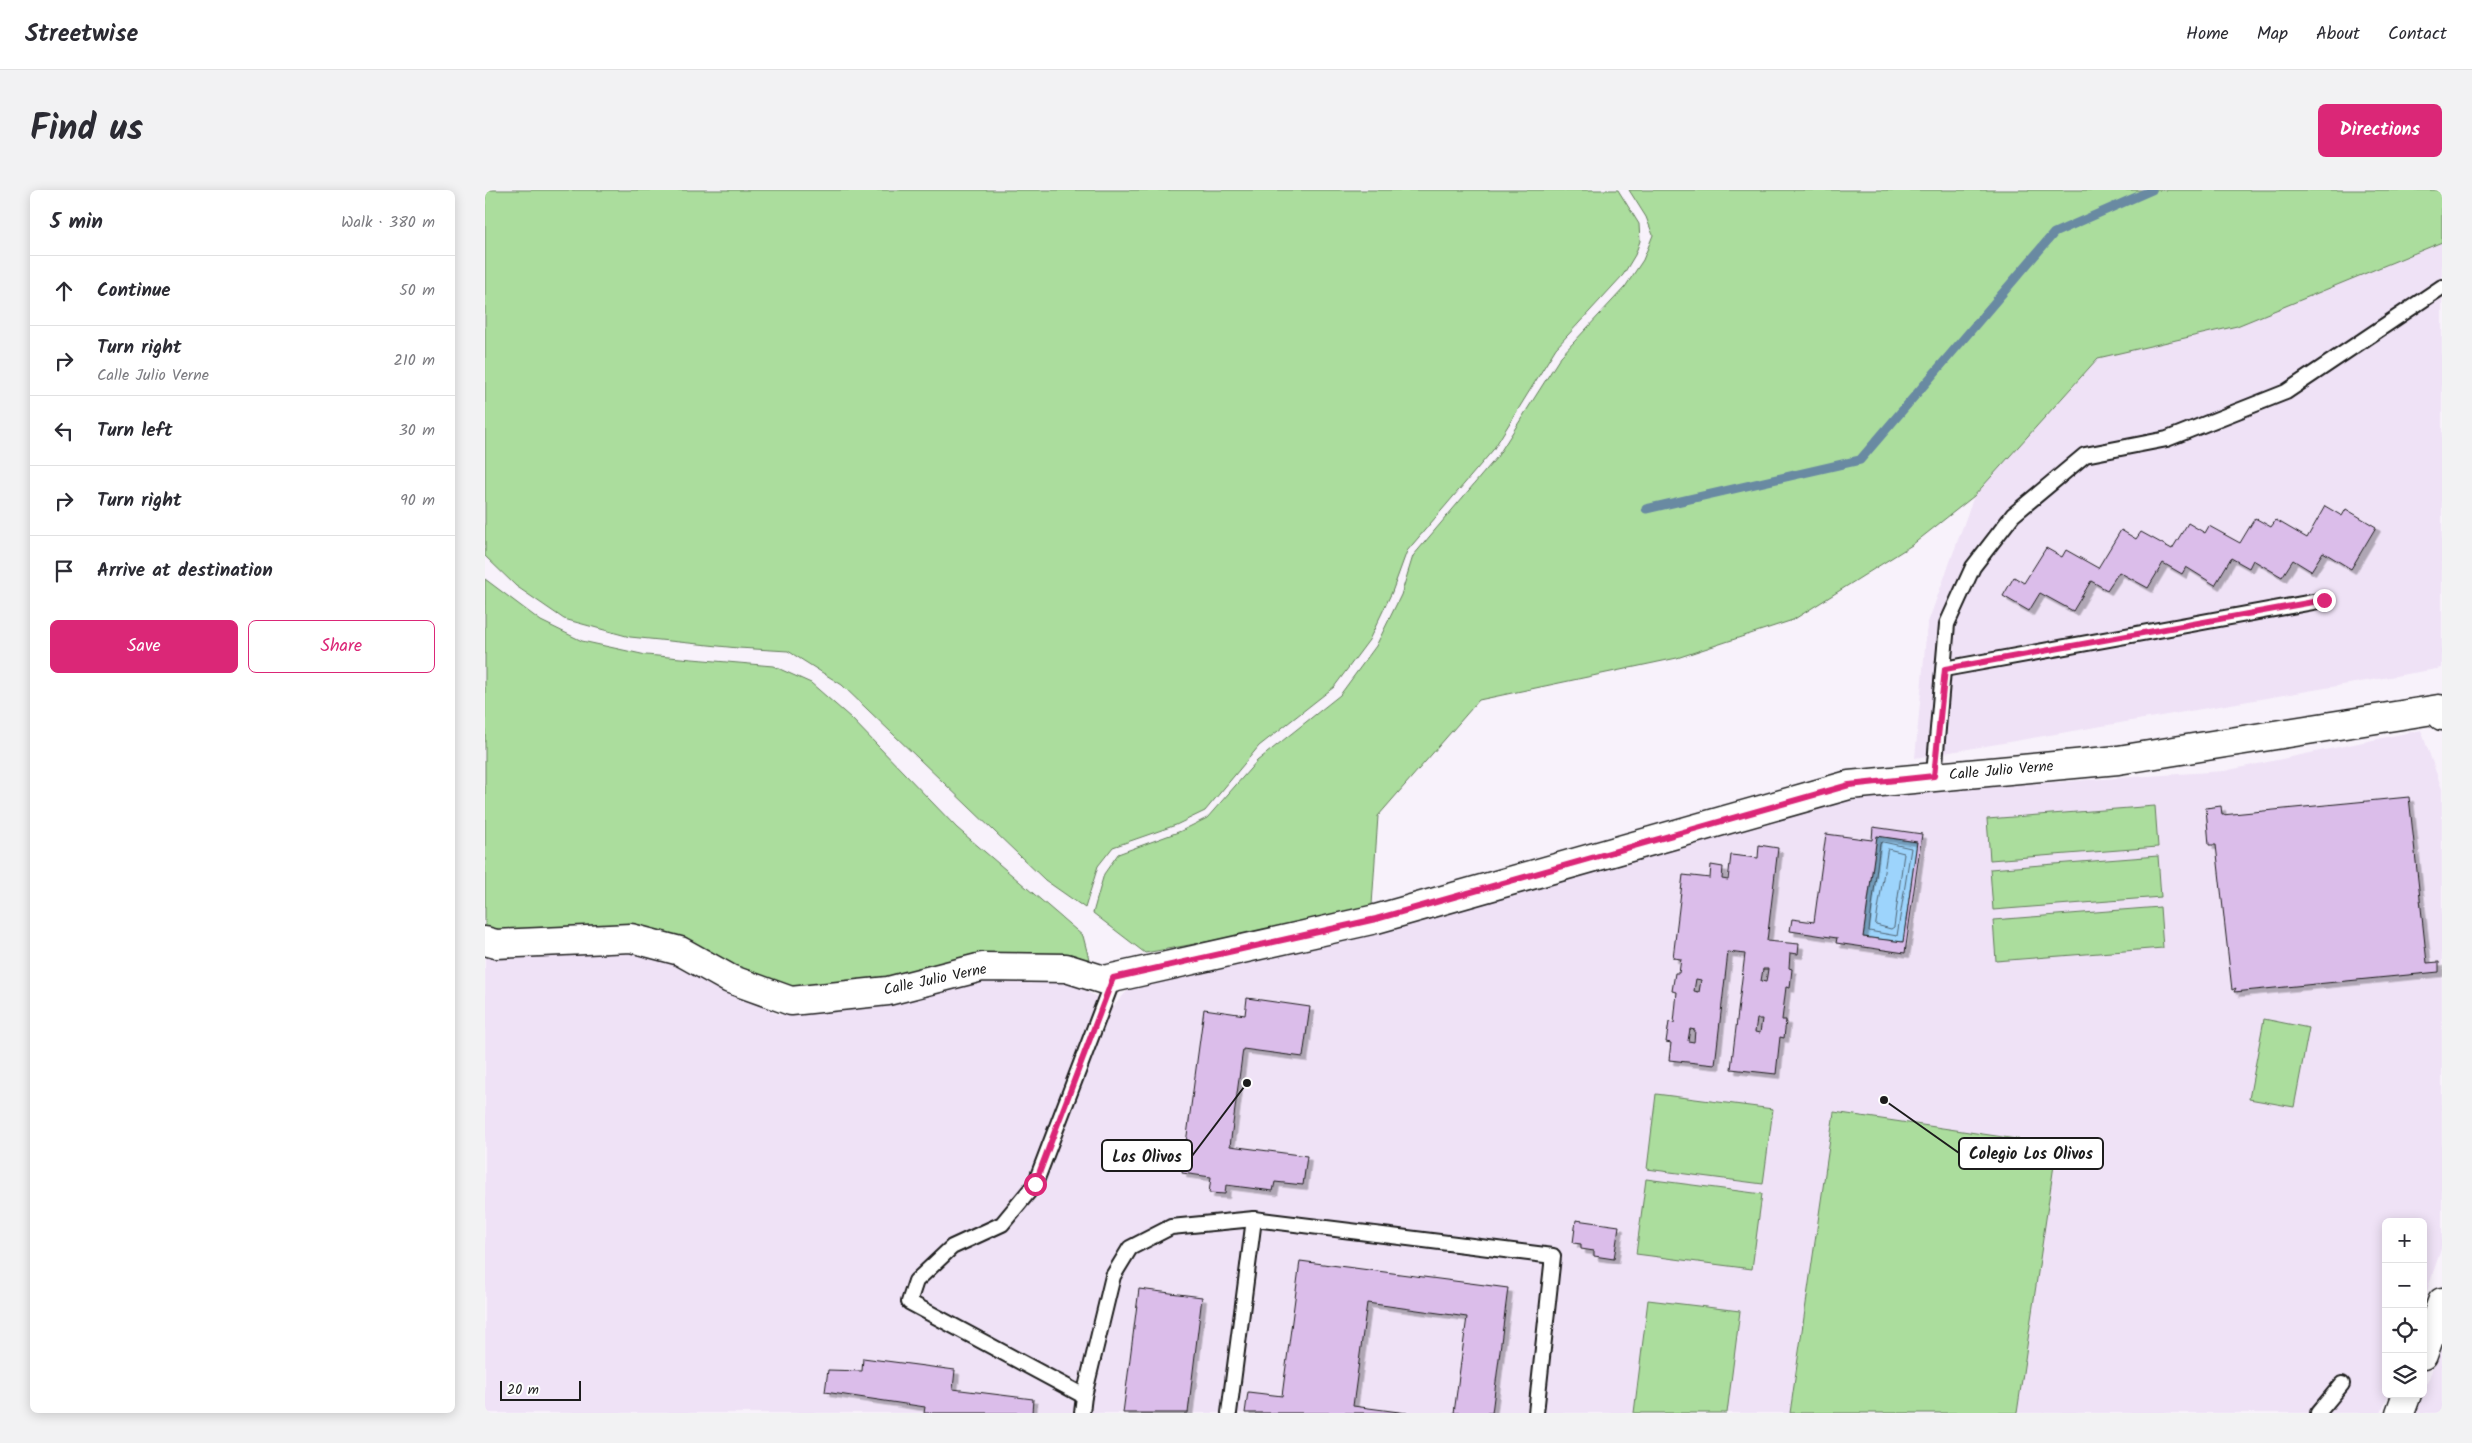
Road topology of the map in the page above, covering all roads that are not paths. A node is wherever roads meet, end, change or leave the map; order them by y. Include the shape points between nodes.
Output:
1 (2442, 287) edge
2 (2324, 600) dead end
3 (1945, 669) junction
4 (2442, 716) edge
5 (1934, 776) junction
6 (485, 941) edge
7 (1113, 978) junction
8 (1254, 1219) junction
9 (2442, 1302) edge
10 (2424, 1353) edge
11 (2342, 1384) dead end
12 (1084, 1396) junction
13 (2406, 1398) edge
14 (1082, 1413) edge
15 (1229, 1413) edge
16 (1536, 1413) edge
17 (2318, 1413) edge
18 (2400, 1413) edge

1 - 3 lane via 2286,392 2167,438 2085,454 2013,515 1973,567 1947,624
2 - 3 lane
3 - 5 lane
4 - 5 street, Calle Julio Verne via 2439,709 2118,760
5 - 7 street, Calle Julio Verne via 1849,785 1376,919
6 - 7 street, Calle Julio Verne via 496,944 631,938 680,952 730,979 791,1001 888,991 982,967 1066,968 1104,980
7 - 12 lane via 1035,1184 1002,1224 952,1247 916,1281 909,1302
8 - 12 lane via 1171,1227 1130,1248 1113,1276
8 - 15 lane
8 - 16 lane via 1553,1256
9 - 10 street
11 - 17 lane
12 - 14 lane
13 - 18 street

